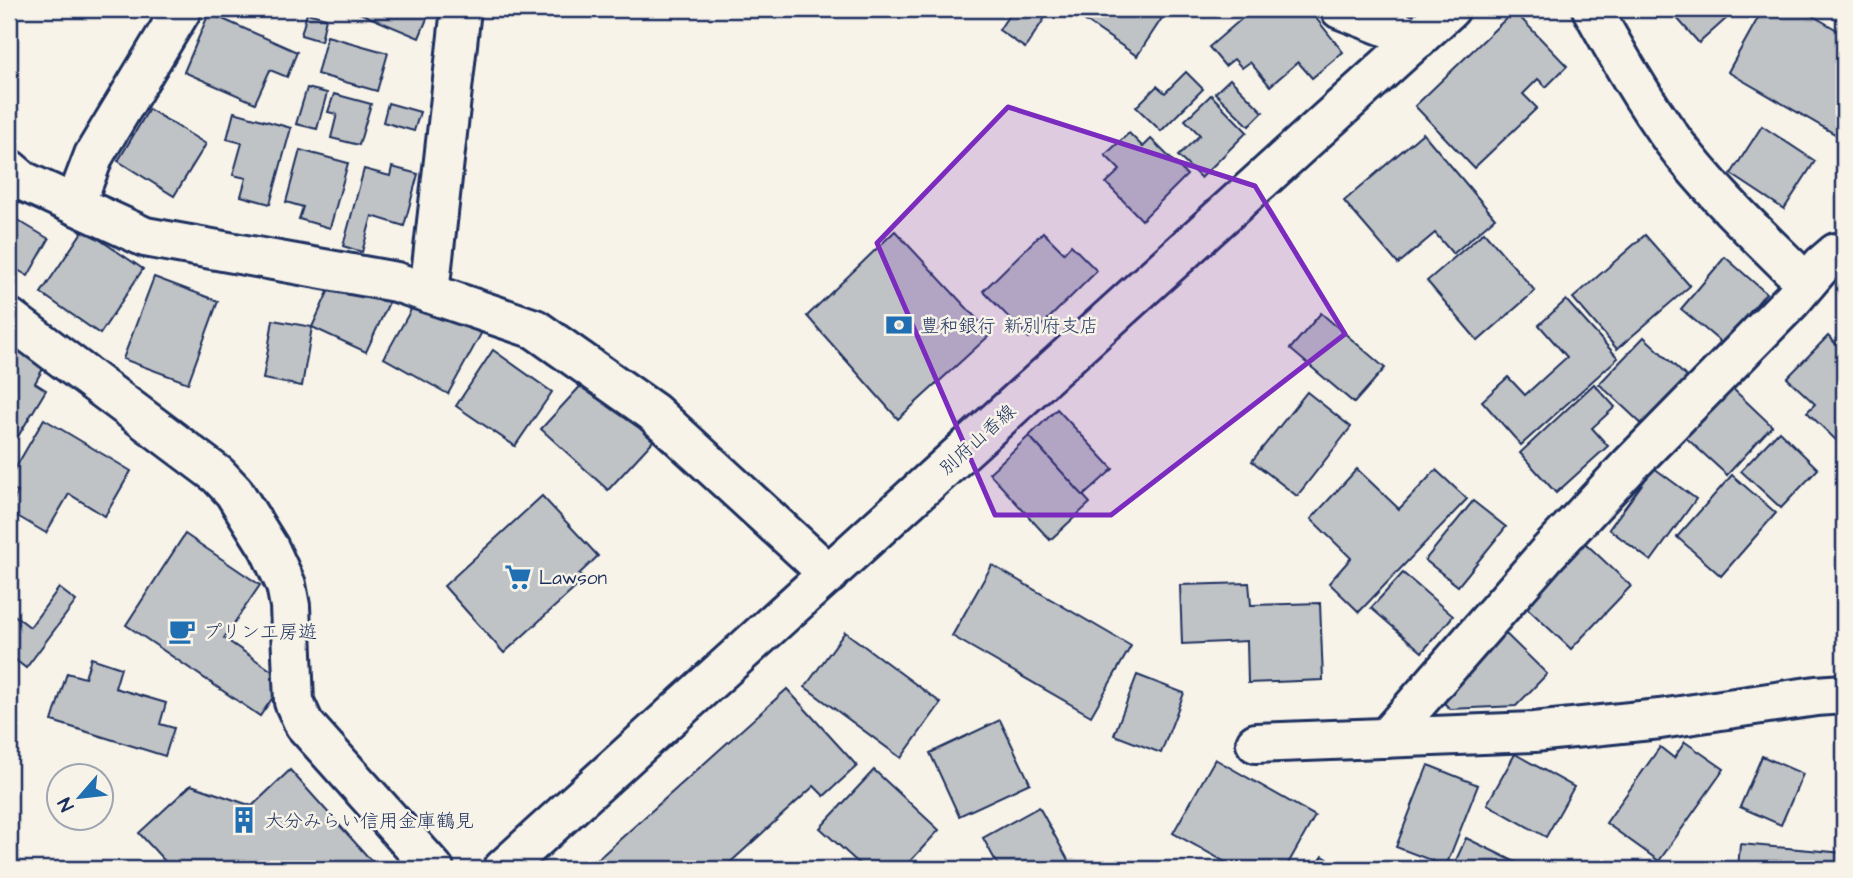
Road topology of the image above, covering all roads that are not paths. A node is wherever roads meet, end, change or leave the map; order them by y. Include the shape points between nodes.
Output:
1 (182, 9) edge
2 (461, 9) edge
3 (1340, 9) edge
4 (1450, 9) edge
5 (1592, 9) edge
6 (1418, 39) junction
7 (9, 169) edge
8 (75, 205) junction
9 (1844, 253) edge
10 (1806, 283) junction
11 (429, 293) junction
12 (9, 318) edge
13 (829, 574) junction
14 (1844, 694) edge
15 (1386, 738) junction
16 (1256, 743) dead end
17 (434, 869) edge
18 (503, 869) edge

1 - 8 street via 94,155
2 - 11 street
3 - 6 street
4 - 6 street, 別府山香線
5 - 10 street via 1674,142
6 - 13 street, 別府山香線
7 - 8 street via 23,181
8 - 11 street via 145,237 397,282
9 - 10 street via 1836,253
10 - 15 street via 1546,555
11 - 13 street via 546,336 653,412
12 - 17 street via 218,475 234,492 286,585 294,702 304,724
13 - 18 street, 別府山香線
14 - 15 street via 1534,732
15 - 16 street

